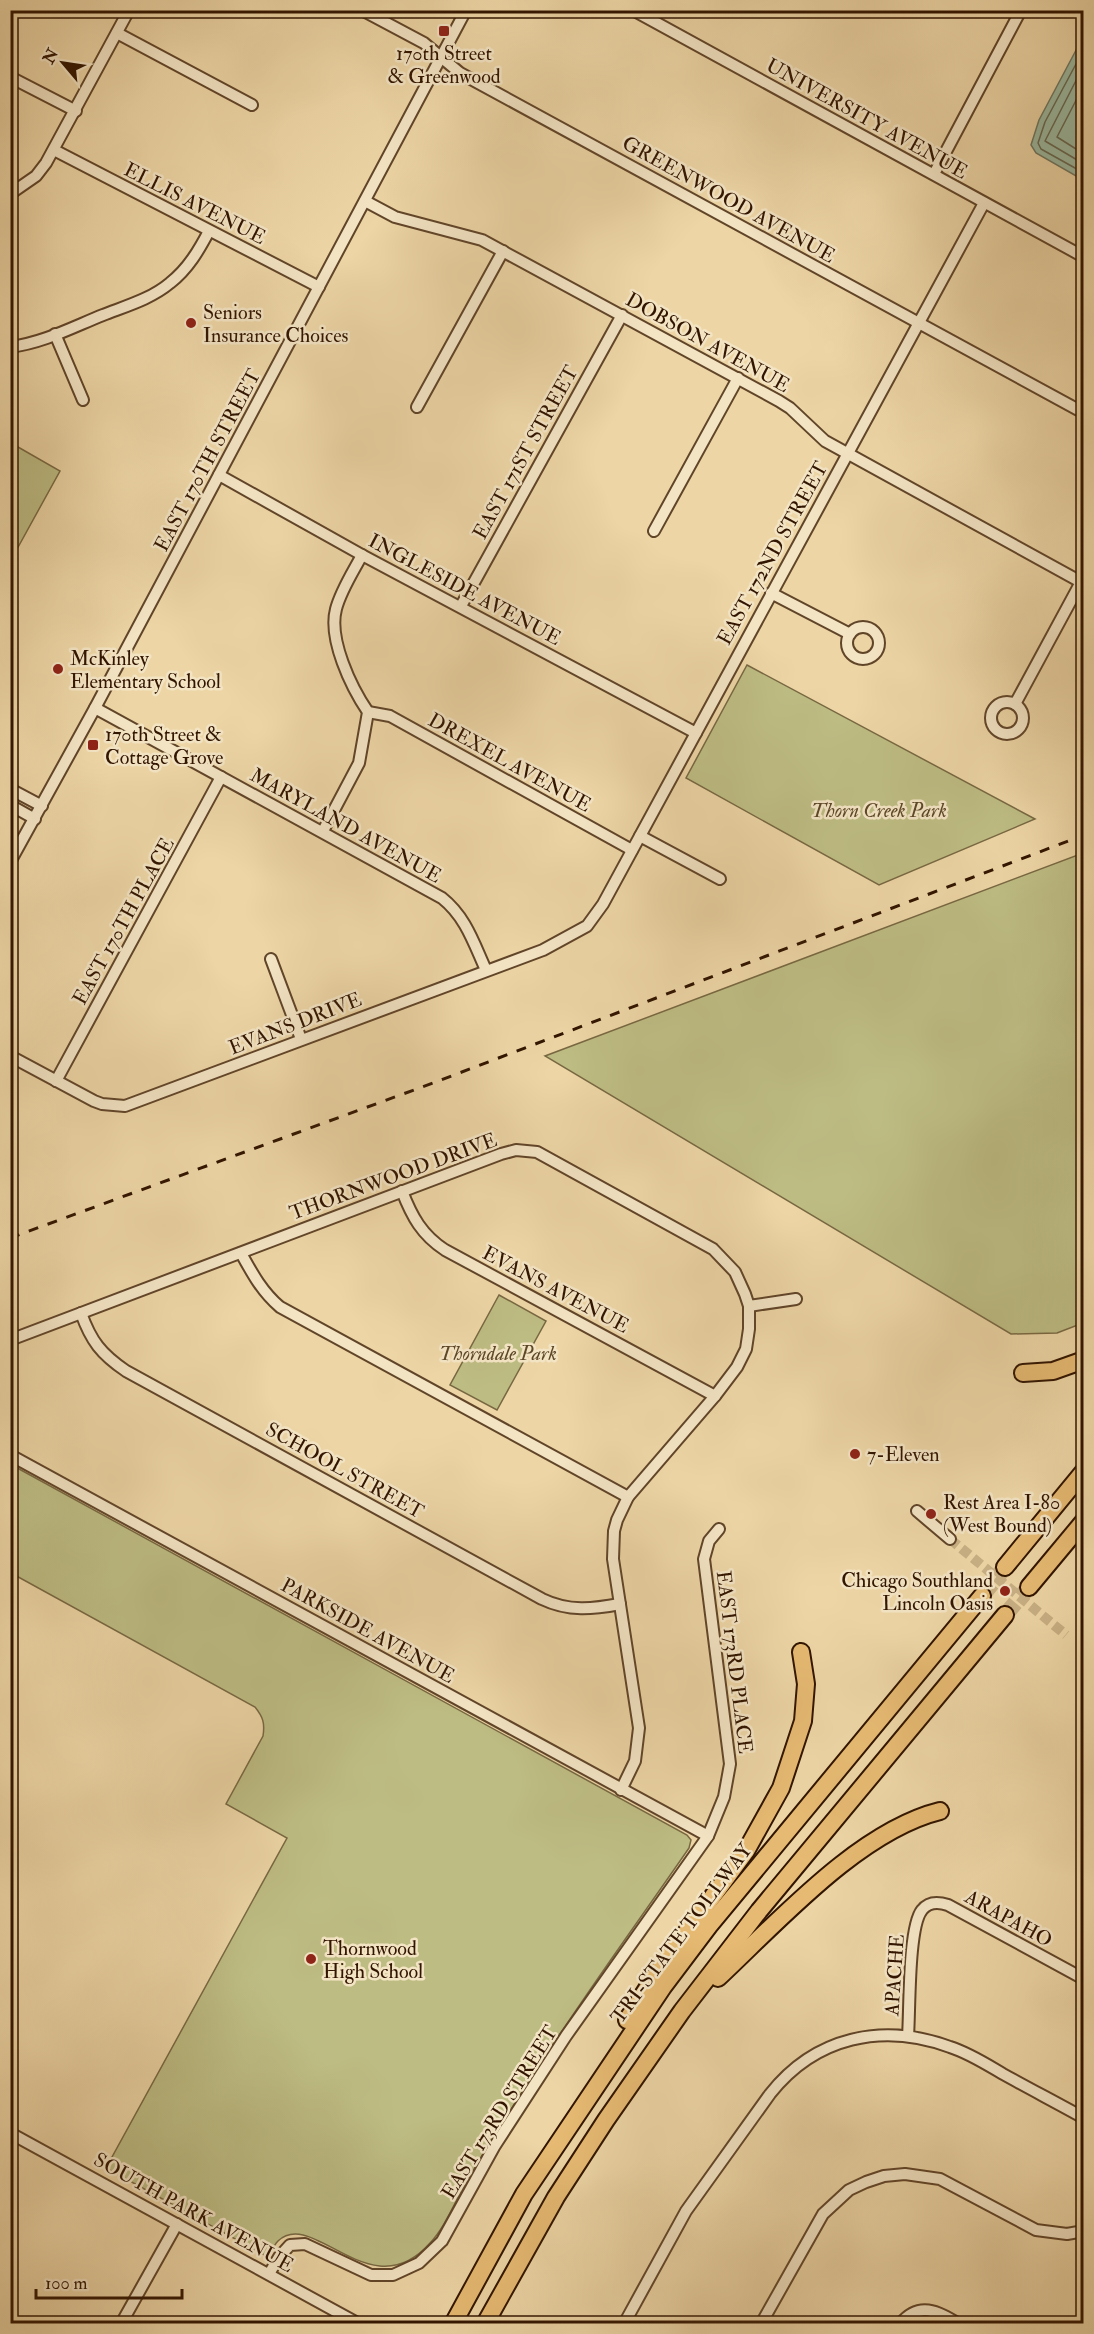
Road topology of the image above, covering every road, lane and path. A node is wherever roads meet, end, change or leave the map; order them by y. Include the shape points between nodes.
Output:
1 (129, 10) edge
2 (362, 10) edge
3 (466, 10) edge
4 (633, 10) edge
5 (1022, 10) edge
6 (117, 33) junction
7 (441, 58) junction
8 (10, 77) edge
9 (252, 105) dead end
10 (76, 111) junction
11 (54, 150) junction
12 (934, 174) junction
13 (10, 194) edge
14 (365, 201) junction
15 (984, 203) junction
16 (209, 231) junction
17 (503, 252) junction
18 (1083, 257) edge
19 (319, 287) junction
20 (621, 315) junction
21 (919, 323) junction
22 (55, 334) junction
23 (10, 347) edge
24 (738, 378) junction
25 (83, 400) dead end
26 (417, 407) dead end
27 (1083, 413) edge
28 (847, 453) junction
29 (219, 475) junction
30 (654, 531) dead end
31 (362, 555) junction
32 (771, 592) junction
33 (460, 606) junction
34 (850, 634) dead end
35 (1015, 704) dead end
36 (95, 708) junction
37 (368, 712) junction
38 (696, 733) junction
39 (221, 777) junction
40 (10, 789) edge
41 (10, 805) edge
42 (42, 806) junction
43 (34, 819) junction
44 (323, 831) junction
45 (640, 836) junction
46 (632, 850) junction
47 (10, 862) edge
48 (720, 879) dead end
49 (593, 920) joint
50 (271, 959) dead end
51 (486, 970) junction
52 (302, 1039) junction
53 (10, 1056) edge
54 (56, 1081) junction
55 (402, 1191) junction
56 (241, 1252) junction
57 (796, 1299) dead end
58 (749, 1306) junction
59 (81, 1313) junction
60 (10, 1340) edge
61 (1083, 1360) edge
62 (1023, 1373) dead end
63 (715, 1396) junction
64 (10, 1455) edge
65 (1083, 1471) edge
66 (628, 1497) junction
67 (917, 1511) dead end
68 (1083, 1521) edge
69 (719, 1529) dead end
70 (950, 1539) tunnel mouth
71 (1005, 1567) tunnel mouth
72 (1029, 1587) tunnel mouth
73 (982, 1596) tunnel mouth
74 (620, 1604) junction
75 (1005, 1615) tunnel mouth
76 (801, 1652) dead end
77 (621, 1790) junction
78 (940, 1811) dead end
79 (708, 1836) junction
80 (948, 1905) joint
81 (1082, 1976) edge
82 (682, 2011) junction
83 (908, 2036) junction
84 (591, 2091) junction
85 (1083, 2118) edge
86 (10, 2133) edge
87 (177, 2224) junction
88 (1083, 2231) edge
89 (269, 2274) junction
90 (121, 2324) edge
91 (359, 2324) edge
92 (453, 2324) edge
93 (484, 2324) edge
94 (624, 2324) edge
95 (761, 2324) edge
96 (900, 2324) edge
97 (959, 2324) edge

1 - 6 street
2 - 7 street, GREENWOOD AVENUE via 424,43
3 - 7 street, EAST 170TH STREET
4 - 12 street, UNIVERSITY AVENUE
5 - 12 street
6 - 9 street
6 - 10 street
7 - 14 street, EAST 170TH STREET
7 - 21 street, GREENWOOD AVENUE via 460,73
8 - 10 street
10 - 11 street
11 - 13 street via 36,176
11 - 16 street, ELLIS AVENUE
12 - 15 street, UNIVERSITY AVENUE
14 - 17 street, DOBSON AVENUE via 395,218 473,236
14 - 19 street, EAST 170TH STREET
15 - 18 street, UNIVERSITY AVENUE
15 - 21 street, EAST 172ND STREET
16 - 19 street, ELLIS AVENUE
16 - 22 street via 190,263 170,284 141,300
17 - 20 street, DOBSON AVENUE
17 - 26 street
19 - 29 street, EAST 170TH STREET
20 - 24 street, DOBSON AVENUE
20 - 33 street, EAST 171ST STREET
21 - 27 street, GREENWOOD AVENUE
21 - 28 street, EAST 172ND STREET
22 - 23 street
22 - 25 street
24 - 28 street, DOBSON AVENUE via 790,408 817,435
24 - 30 street
28 - 32 street, EAST 172ND STREET
28 - 35 street, DOBSON AVENUE via 1081,582
29 - 31 street, INGLESIDE AVENUE
29 - 36 street, EAST 170TH STREET
31 - 33 street, INGLESIDE AVENUE
31 - 37 street via 338,600 334,627 349,676
32 - 34 street
32 - 38 street, EAST 172ND STREET
33 - 38 street, INGLESIDE AVENUE
36 - 39 street, MARYLAND AVENUE
36 - 42 street, EAST 170TH STREET
37 - 44 street via 359,763
37 - 46 street, DREXEL AVENUE via 390,716
38 - 45 street, EAST 172ND STREET
39 - 44 street, MARYLAND AVENUE
39 - 54 street, EAST 170TH PLACE
40 - 42 street
41 - 43 street
42 - 43 street, EAST 170TH STREET
43 - 47 street, EAST 170TH STREET
44 - 51 street, MARYLAND AVENUE via 451,905 465,922
45 - 46 street, EAST 172ND STREET
45 - 48 street
46 - 49 street, EAST 172ND STREET
49 - 51 street, EVANS DRIVE via 543,950
50 - 52 street
51 - 52 street, EVANS DRIVE
52 - 54 street, EVANS DRIVE via 125,1106 102,1104
53 - 54 street, EVANS DRIVE
55 - 56 street, THORNWOOD DRIVE
55 - 58 street, THORNWOOD DRIVE via 509,1152 537,1152 713,1249 735,1272
55 - 63 street, EVANS AVENUE via 417,1224 445,1250
56 - 59 street, THORNWOOD DRIVE
56 - 66 street via 259,1286 280,1307
57 - 58 street
58 - 63 street via 746,1349
59 - 60 street, THORNWOOD DRIVE
59 - 74 street, SCHOOL STREET via 94,1343 126,1371 542,1599 572,1609
61 - 62 highway via 1053,1371
63 - 66 street
64 - 77 street, PARKSIDE AVENUE
65 - 71 highway
66 - 74 street via 617,1520 612,1544
67 - 70 street
68 - 72 highway
69 - 79 street, EAST 173RD PLACE via 709,1541 704,1559 730,1764 724,1797
73 - 84 highway, TRI-STATE TOLLWAY via 709,1926
74 - 77 street via 639,1728 635,1761
75 - 82 highway via 759,1911
76 - 84 highway via 806,1684 803,1721 770,1811 746,1851 661,1967 613,2043
77 - 79 street, PARKSIDE AVENUE
78 - 82 highway via 893,1828 822,1880
79 - 89 street, EAST 173RD STREET via 566,2036 494,2147 442,2241 419,2263 393,2275 371,2275 305,2244 290,2245
80 - 81 street, ARAPAHO
80 - 83 street, APACHE via 928,1905 918,1918
82 - 93 highway via 563,2187
83 - 85 street via 970,2055
83 - 94 street via 891,2034 848,2040 812,2055 782,2079 701,2189
84 - 92 highway, TRI-STATE TOLLWAY via 524,2194
86 - 87 street, SOUTH PARK AVENUE
87 - 89 street, SOUTH PARK AVENUE
87 - 90 street
88 - 95 street via 1068,2234 1036,2230 940,2179 905,2174 884,2176 849,2190 823,2214
89 - 91 street, SOUTH PARK AVENUE
96 - 97 street via 909,2314 925,2310

